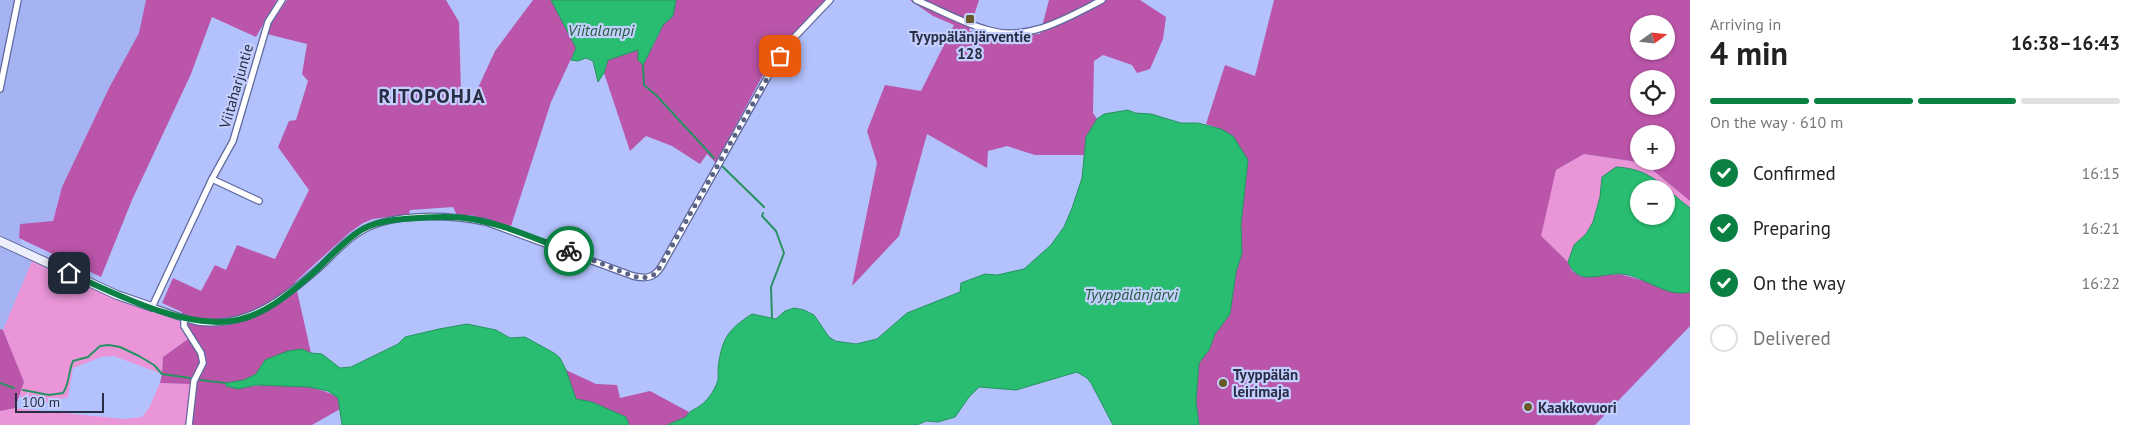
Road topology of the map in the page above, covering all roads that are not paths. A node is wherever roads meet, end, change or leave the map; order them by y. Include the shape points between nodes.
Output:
1 (18, 0) edge
2 (282, 0) edge
3 (830, 0) edge
4 (916, 0) edge
5 (1102, 0) edge
6 (0, 89) edge
7 (212, 179) junction
8 (259, 201) dead end
9 (0, 241) edge
10 (152, 307) junction
11 (184, 318) junction
12 (189, 425) edge

1 - 6 street
2 - 7 street, Viitaharjuntie via 268,22 233,140
3 - 11 street via 784,50 666,259 651,277 633,276 486,222 462,218 402,219 375,224 351,237 290,292 260,312 233,321 201,322
4 - 5 street via 990,31 1018,33 1047,27
7 - 8 street
7 - 10 street, Viitaharjuntie
9 - 10 street via 118,295
10 - 11 street
11 - 12 street via 184,326 201,353 203,363 194,381

